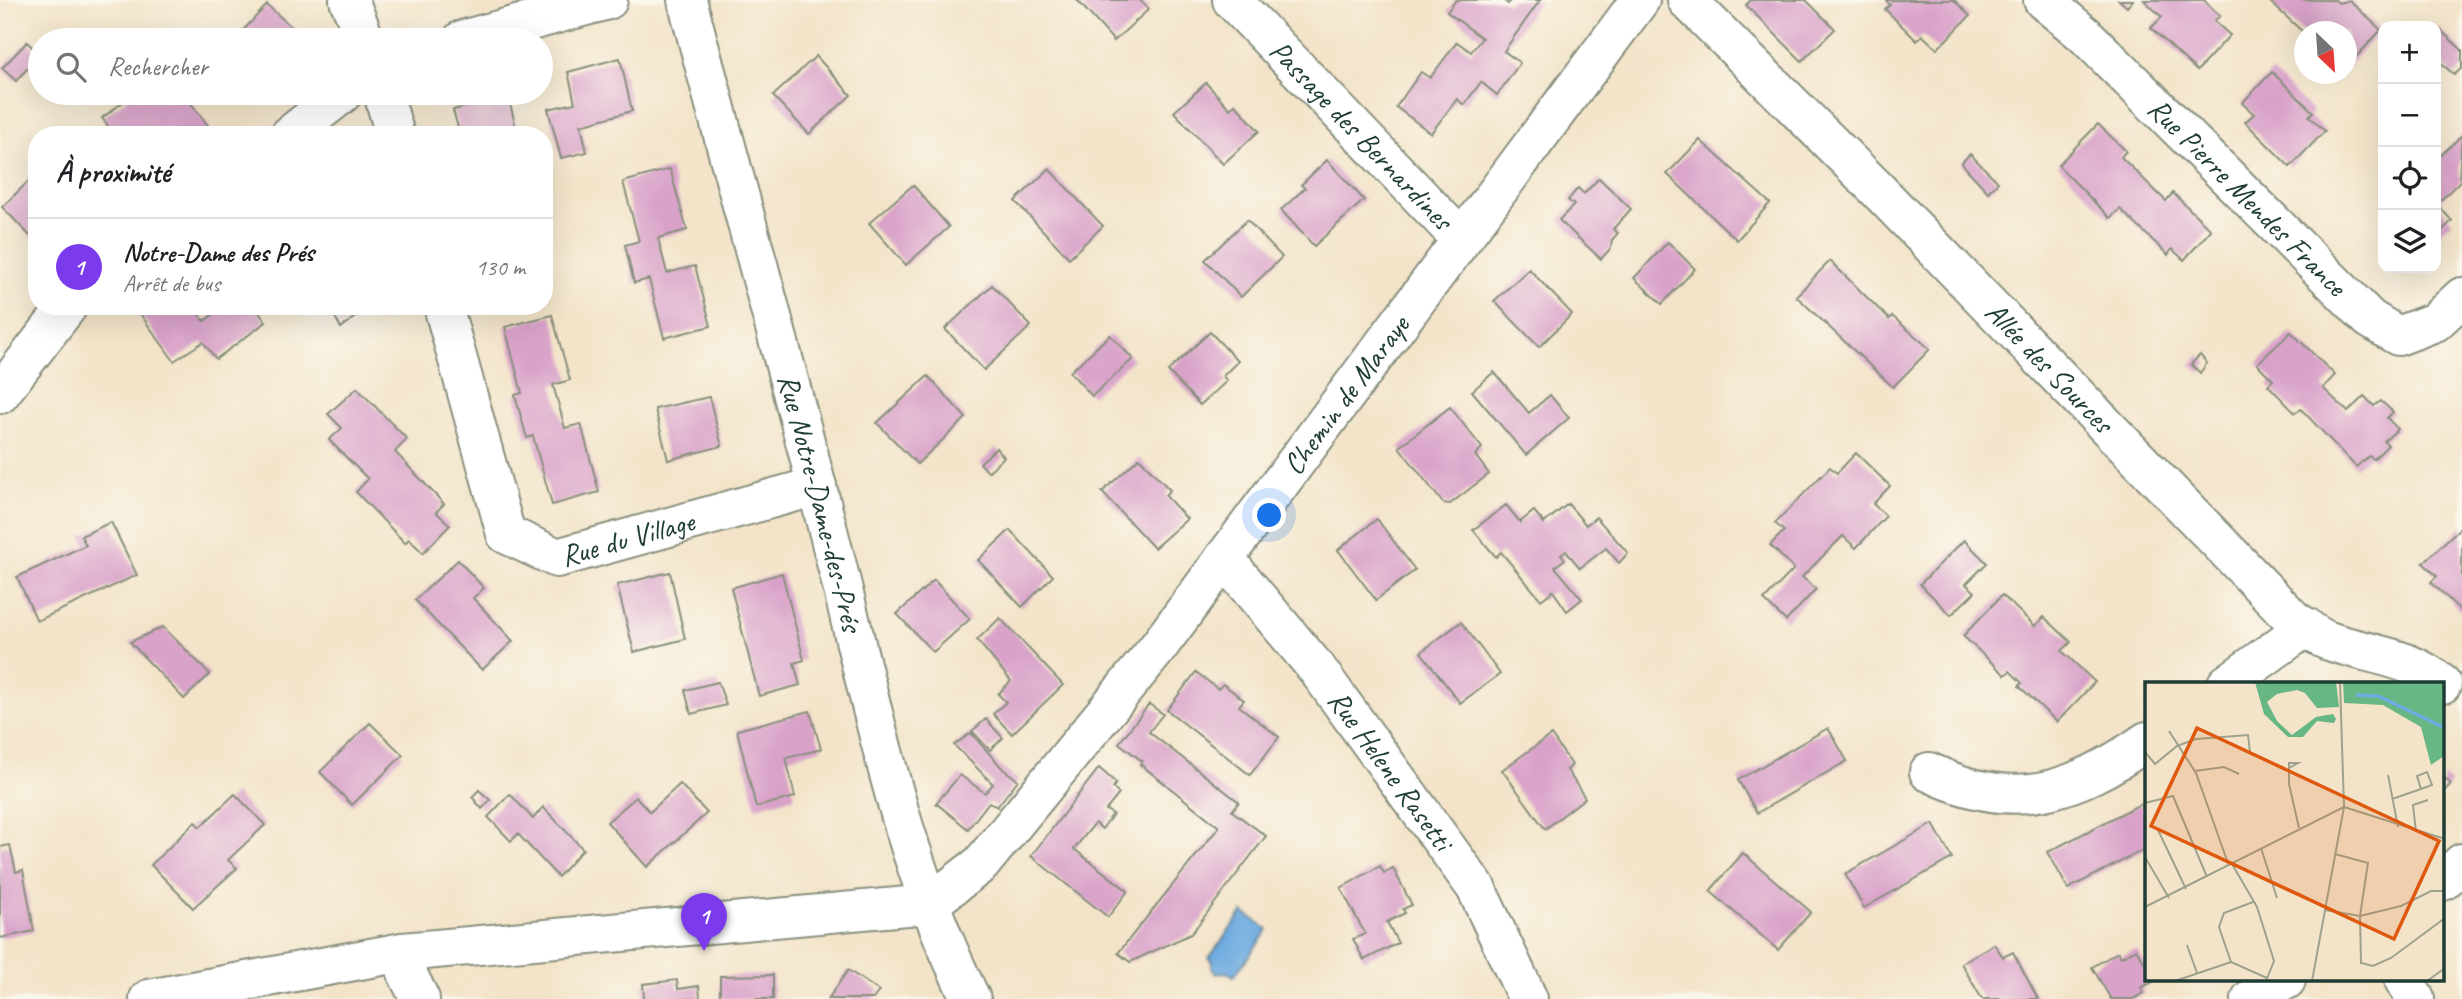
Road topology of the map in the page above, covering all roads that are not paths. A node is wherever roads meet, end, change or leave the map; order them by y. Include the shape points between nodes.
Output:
1 (349, 0) edge
2 (608, 0) edge
3 (687, 0) edge
4 (1232, 0) edge
5 (1639, 0) edge
6 (1687, 0) edge
7 (2043, 0) edge
8 (360, 28) edge
9 (506, 28) edge
10 (328, 105) edge
11 (386, 105) edge
12 (301, 126) edge
13 (392, 126) edge
14 (1461, 239) junction
15 (2462, 297) edge
16 (61, 315) edge
17 (445, 315) edge
18 (0, 394) edge
19 (817, 486) junction
20 (1224, 558) junction
21 (2306, 627) junction
22 (2230, 682) edge
23 (2441, 682) edge
24 (2444, 685) edge
25 (2462, 701) edge
26 (2145, 742) edge
27 (1929, 772) dead end
28 (2462, 863) edge
29 (2444, 880) edge
30 (929, 904) junction
31 (403, 952) junction
32 (2282, 982) edge
33 (2405, 982) edge
34 (235, 991) edge
35 (149, 999) edge
36 (420, 999) edge
37 (971, 999) edge
38 (1528, 999) edge
39 (2251, 999) edge
40 (2415, 999) edge

1 - 8 street
2 - 9 street
3 - 19 street, Rue Notre-Dame-des-Prés
4 - 14 street, Passage des Bernardines
5 - 14 street, Chemin de Maraye
6 - 21 street, Allée des Sources via 1885,197 2294,620
7 - 15 street, Rue Pierre Mendes France via 2085,35 2370,319 2398,335 2435,322
10 - 12 street
11 - 13 street
14 - 20 street, Chemin de Maraye
16 - 18 street
17 - 19 street, Rue du Village via 506,534 557,558
19 - 30 street, Rue Notre-Dame-des-Prés via 899,810
20 - 30 street, Chemin de Maraye via 1156,650 981,864
20 - 38 street, Rue Helene Rasetti via 1317,670 1476,888
21 - 22 street
21 - 23 street, Allée des Sources via 2325,639 2400,659
24 - 25 street, Allée des Sources
26 - 27 street via 2087,777 2040,794 2001,795 1960,786
28 - 29 street
30 - 31 street
30 - 37 street, Rue Notre-Dame-des-Prés
31 - 34 street
31 - 36 street
32 - 39 street
33 - 40 street
34 - 35 street

